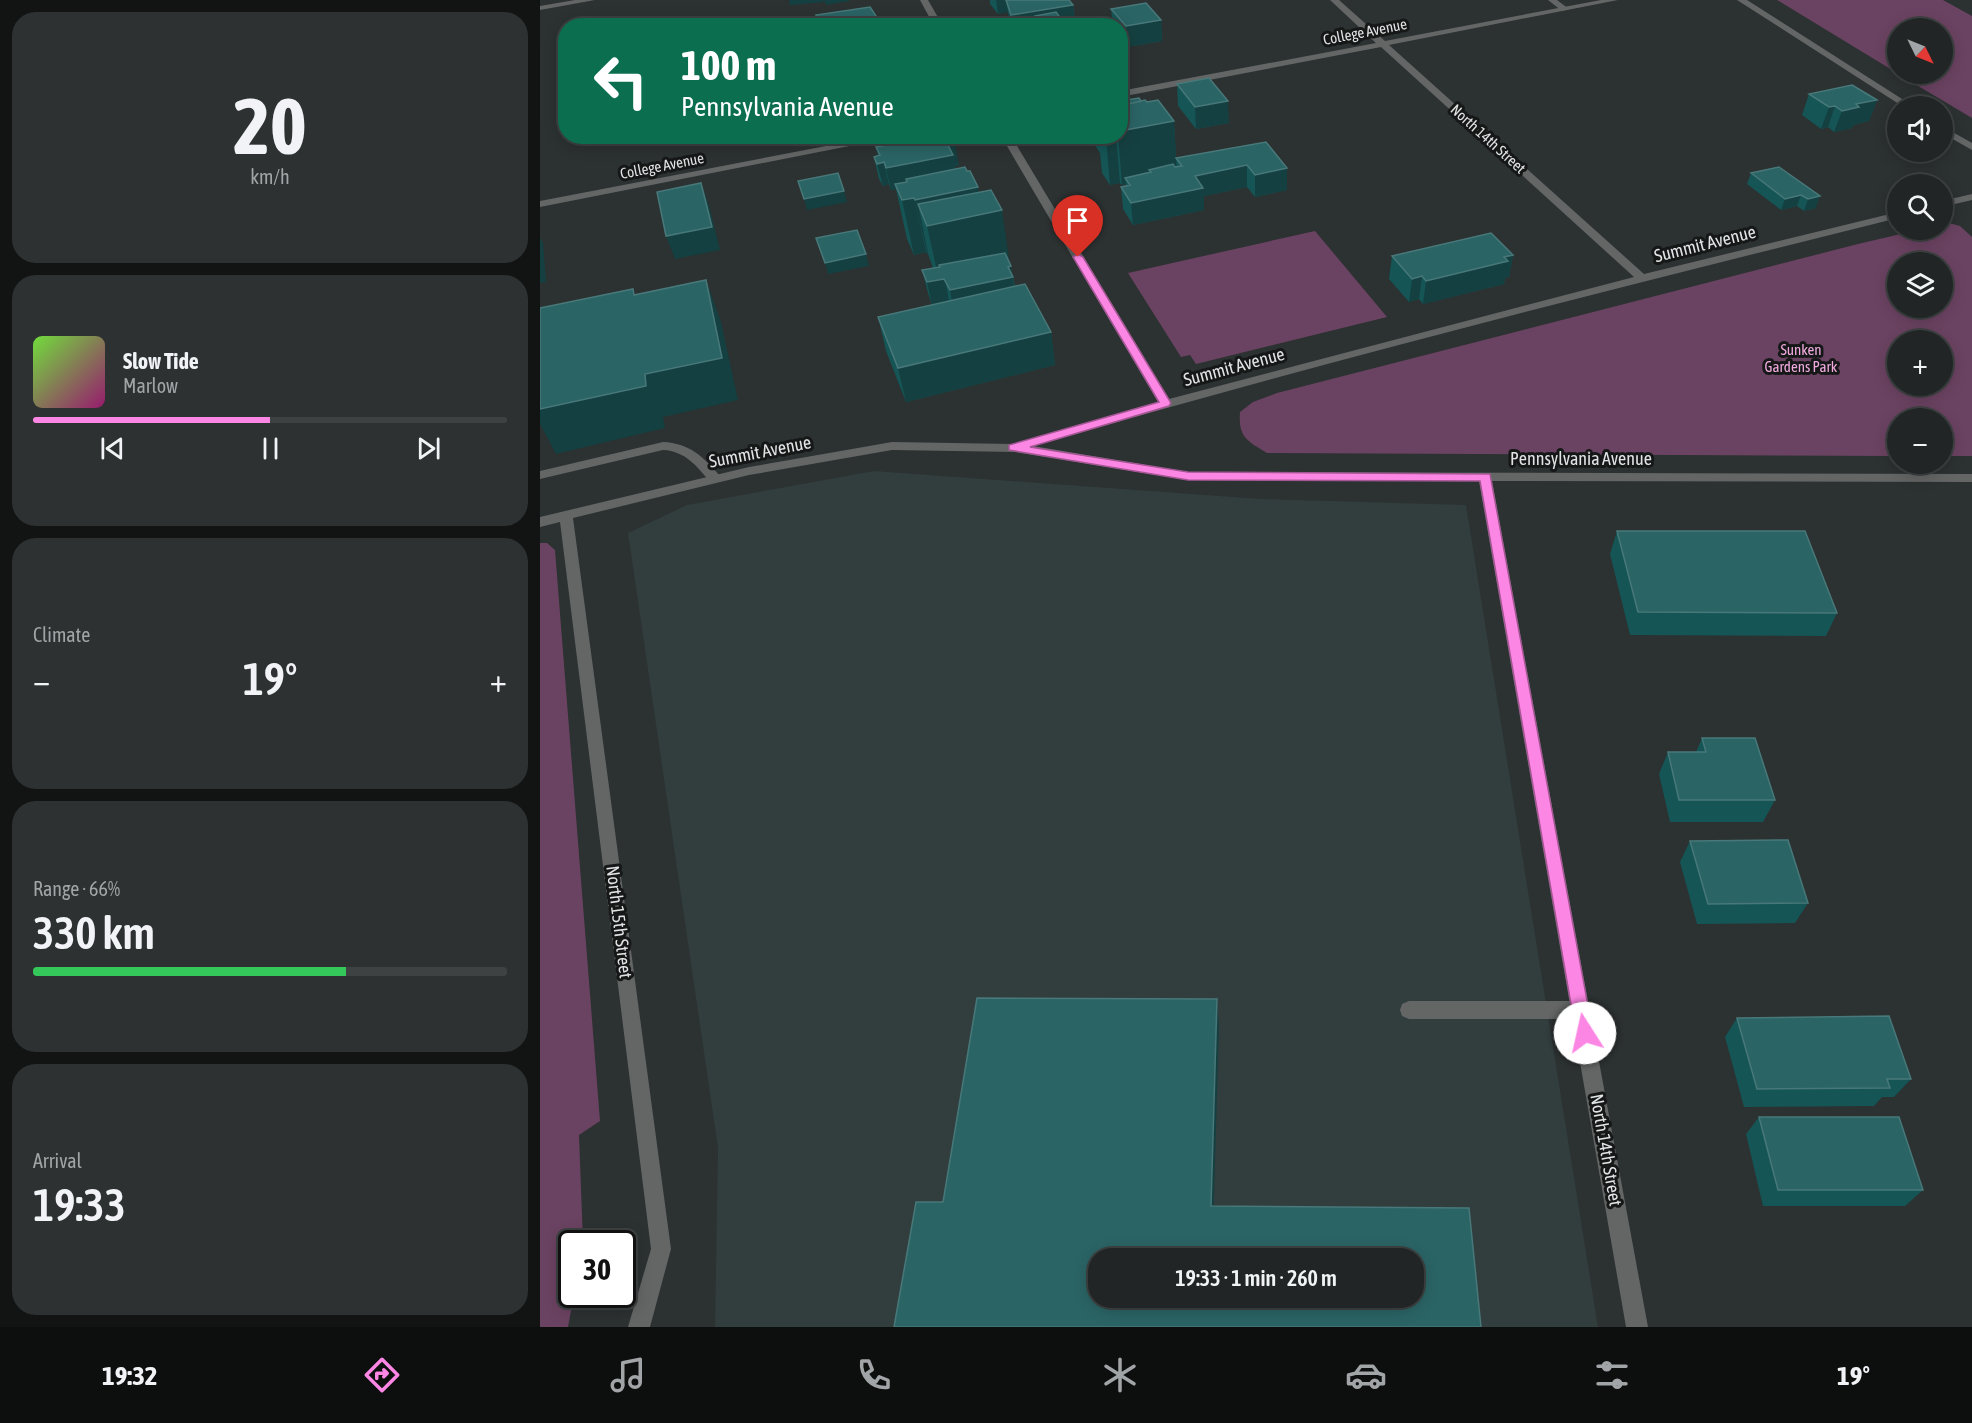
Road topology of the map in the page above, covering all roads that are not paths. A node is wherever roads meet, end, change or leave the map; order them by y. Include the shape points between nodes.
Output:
1 (591, 0) edge
2 (924, 0) edge
3 (1334, 0) edge
4 (1552, 0) edge
5 (1614, 0) edge
6 (1741, 0) edge
7 (540, 8) edge
8 (1565, 9) junction
9 (934, 18) edge
10 (1384, 44) junction
11 (1128, 92) edge
12 (1892, 96) edge
13 (1953, 136) edge
14 (854, 144) edge
15 (1011, 144) edge
16 (1972, 147) edge
17 (1971, 199) edge
18 (1953, 202) edge
19 (540, 204) edge
20 (1887, 219) edge
21 (1642, 279) junction
22 (1165, 403) junction
23 (1013, 448) junction
24 (540, 475) edge
25 (1485, 477) junction
26 (1972, 478) edge
27 (715, 479) junction
28 (566, 515) junction
29 (540, 522) edge
30 (1409, 1010) dead end
31 (1581, 1010) junction
32 (639, 1327) edge
33 (1637, 1327) edge

1 - 7 street
2 - 9 street
3 - 10 street, North 14th Street
4 - 8 street
5 - 8 street, College Avenue
6 - 12 street
8 - 10 street, College Avenue
10 - 11 street, College Avenue
10 - 21 street, North 14th Street
13 - 16 street
14 - 19 street, College Avenue
15 - 22 street
17 - 18 street
20 - 21 street, Summit Avenue
21 - 22 street, Summit Avenue
22 - 23 street, Summit Avenue
23 - 25 street, Pennsylvania Avenue via 1188,476
23 - 27 street, Summit Avenue via 892,446
24 - 27 street via 675,445 685,448
25 - 26 street, Pennsylvania Avenue
25 - 31 street, North 14th Street
27 - 28 street, Summit Avenue
28 - 29 street, Summit Avenue
28 - 32 street, North 15th Street via 661,1249
30 - 31 street
31 - 33 street, North 14th Street

